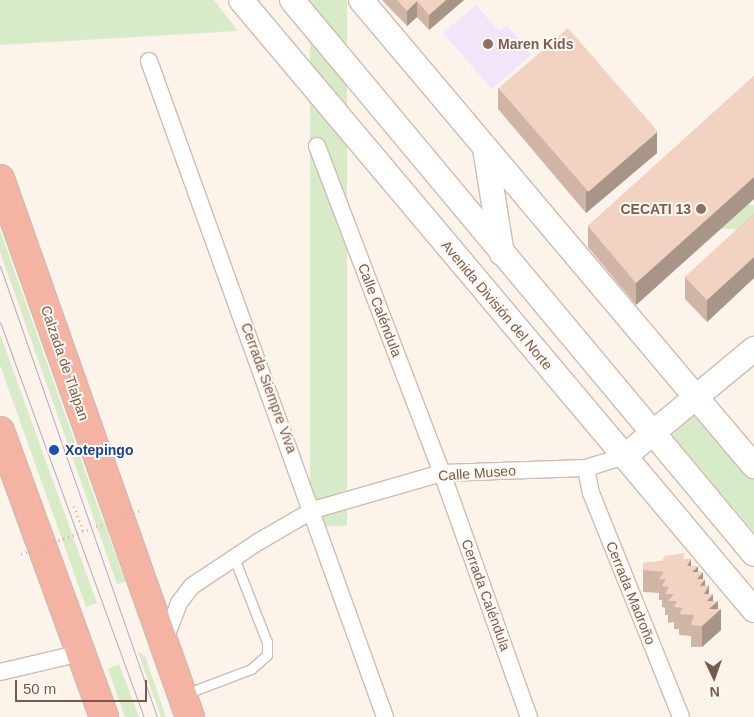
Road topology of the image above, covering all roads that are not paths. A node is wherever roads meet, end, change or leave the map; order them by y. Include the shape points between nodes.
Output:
1 (241, 0) edge
2 (292, 0) edge
3 (361, 0) edge
4 (149, 60) dead end
5 (317, 146) dead end
6 (485, 148) junction
7 (0, 179) edge
8 (502, 254) junction
9 (754, 349) edge
10 (695, 396) junction
11 (0, 431) edge
12 (650, 432) junction
13 (625, 456) junction
14 (754, 466) edge
15 (586, 468) junction
16 (442, 473) junction
17 (313, 510) junction
18 (754, 554) edge
19 (234, 558) junction
20 (754, 610) edge
21 (164, 644) junction
22 (81, 653) junction
23 (0, 672) edge
24 (186, 706) edge
25 (104, 717) edge
26 (385, 717) edge
27 (529, 717) edge
28 (681, 717) edge

1 - 13 main road, Avenida División del Norte
2 - 8 main road
3 - 6 main road
4 - 17 street, Cerrada Siempre Viva
5 - 16 street, Calle Caléndula
6 - 8 main road
6 - 10 main road
7 - 21 highway, Calzada de Tlalpan
8 - 12 main road
9 - 10 main road, Calle Museo
10 - 12 main road, Calle Museo
10 - 14 main road
11 - 22 highway
12 - 13 main road, Calle Museo
12 - 18 main road
13 - 15 street, Calle Museo
13 - 20 main road, Avenida División del Norte
15 - 16 street, Calle Museo
15 - 28 street, Cerrada Madroño via 591,493
16 - 17 street, Calle Museo
16 - 27 street, Cerrada Caléndula
17 - 19 street, Calle Museo
17 - 26 street, Cerrada Siempre Viva
19 - 21 street, Calle Museo via 185,594
19 - 24 lane via 267,642 267,655 251,669
21 - 24 highway, Calzada de Tlalpan
22 - 23 street
22 - 25 highway

